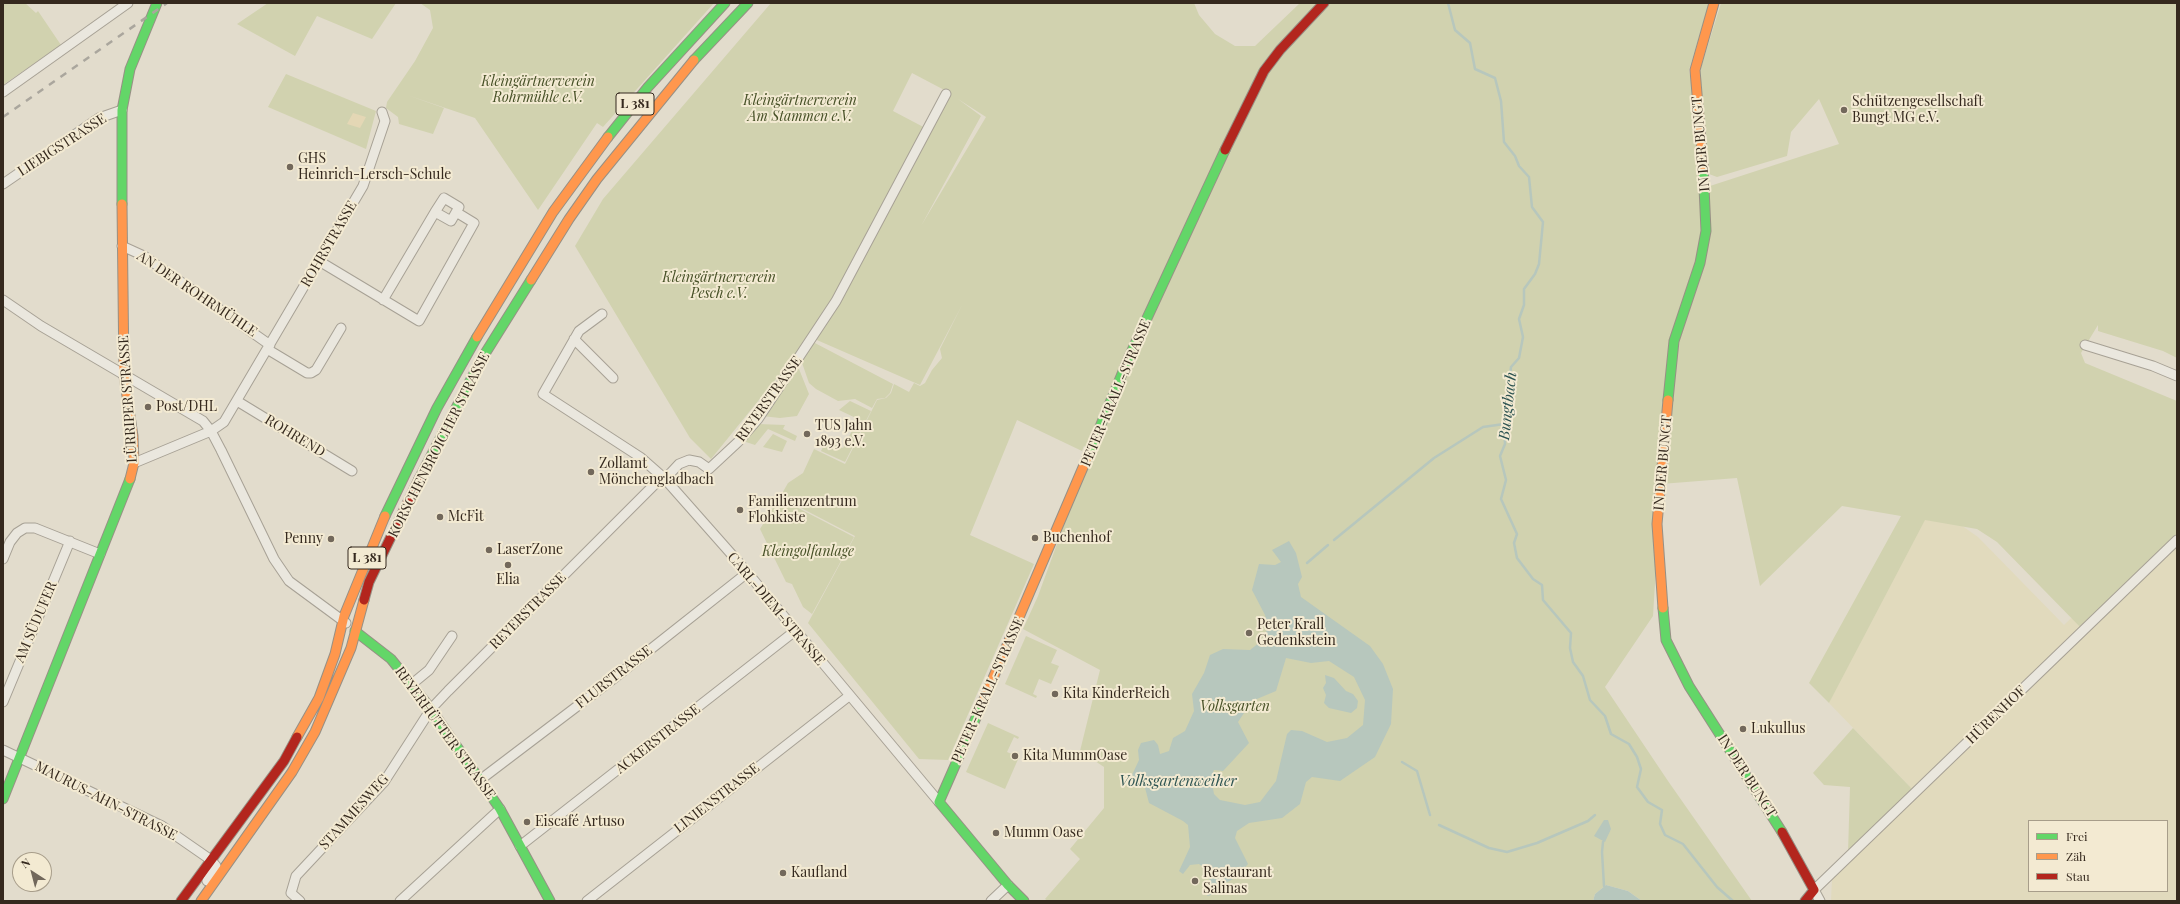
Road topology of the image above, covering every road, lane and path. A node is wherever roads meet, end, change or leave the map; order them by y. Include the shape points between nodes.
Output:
1 (128, 3) edge
2 (157, 3) edge
3 (726, 3) edge
4 (748, 3) edge
5 (1324, 3) edge
6 (1714, 3) edge
7 (3, 92) edge
8 (946, 94) dead end
9 (122, 110) junction
10 (382, 112) dead end
11 (3, 184) edge
12 (435, 212) junction
13 (456, 212) junction
14 (122, 246) junction
15 (319, 261) junction
16 (3, 300) edge
17 (383, 300) junction
18 (602, 314) dead end
19 (341, 328) dead end
20 (574, 339) junction
21 (2084, 345) dead end
22 (269, 347) junction
23 (124, 376) junction
24 (2177, 376) edge
25 (613, 378) dead end
26 (237, 401) junction
27 (211, 431) junction
28 (134, 463) junction
29 (352, 471) dead end
30 (665, 479) junction
31 (2177, 540) edge
32 (70, 541) junction
33 (100, 554) junction
34 (3, 559) edge
35 (747, 573) junction
36 (343, 621) junction
37 (355, 631) junction
38 (795, 631) junction
39 (452, 636) dead end
40 (412, 684) junction
41 (849, 696) junction
42 (3, 702) edge
43 (431, 709) junction
44 (3, 750) edge
45 (20, 758) junction
46 (480, 780) junction
47 (3, 799) edge
48 (939, 802) junction
49 (500, 809) junction
50 (520, 846) junction
51 (211, 860) junction
52 (1008, 885) junction
53 (1814, 890) junction
54 (181, 901) edge
55 (197, 901) edge
56 (201, 901) edge
57 (300, 901) edge
58 (400, 901) edge
59 (550, 901) edge
60 (587, 901) edge
61 (991, 901) edge
62 (1024, 901) edge
63 (1805, 901) edge
64 (1820, 901) edge

1 - 7 street
2 - 9 street, LÜRRIPER STRASSE via 130,69
3 - 36 street, KORSCHENBROICHER STRASSE / L 381 via 648,87 595,154 509,282 437,408 396,491 360,574
4 - 37 street, KORSCHENBROICHER STRASSE / L 381 via 699,54 597,179 481,360 439,438 369,582
5 - 48 street, PETER-KRALL-STRASSE via 1264,71 1232,132 1129,357
6 - 53 street, IN DER BUNGT via 1695,70 1705,183 1706,231 1700,263 1674,341 1658,503 1666,640 1689,686 1776,821
8 - 30 street, REYERSTRASSE via 836,300 758,419 709,469 699,462 689,460 679,464
9 - 11 street, LIEBIGSTRASSE via 99,118
9 - 14 street, LÜRRIPER STRASSE
10 - 15 street, ROHRSTRASSE via 385,121 363,186
12 - 13 street via 451,221
12 - 13 street via 444,198 459,207
12 - 17 street
13 - 17 street via 474,223 419,321
14 - 22 street, AN DER ROHRMÜHLE via 144,256
14 - 23 street, LÜRRIPER STRASSE
15 - 17 street
15 - 22 street, ROHRSTRASSE
16 - 23 street
18 - 20 street, CARL-DIEM-STRASSE via 579,331
19 - 22 street via 316,370 311,373 307,374
20 - 25 street
20 - 30 street, CARL-DIEM-STRASSE via 543,394 640,457
21 - 24 street
22 - 26 street, ROHRSTRASSE
23 - 27 street via 202,421
23 - 28 street, LÜRRIPER STRASSE via 133,436
26 - 27 street, ROHRSTRASSE via 224,422
26 - 29 street, ROHREND
27 - 28 street, ROHRSTRASSE
27 - 36 street, REYERHÜTTER STRASSE via 274,559 289,581
28 - 33 street, LÜRRIPER STRASSE
30 - 35 street, CARL-DIEM-STRASSE
30 - 43 street, REYERSTRASSE via 654,485
31 - 53 street, HÜRENHOF
32 - 33 street
32 - 34 street via 35,528 25,528 10,542
32 - 42 street, AM SÜDUFER
33 - 45 street, LÜRRIPER STRASSE
35 - 38 street, CARL-DIEM-STRASSE
35 - 46 street, FLURSTRASSE
36 - 37 street, REYERHÜTTER STRASSE
36 - 51 street, KORSCHENBROICHER STRASSE / L 381 via 319,698 284,762
37 - 40 street, REYERHÜTTER STRASSE via 389,656
37 - 56 street, KORSCHENBROICHER STRASSE / L 381 via 341,676 315,732 292,772
38 - 41 street, CARL-DIEM-STRASSE
38 - 50 street, ACKERSTRASSE
39 - 40 street via 429,670
40 - 43 street, REYERHÜTTER STRASSE
41 - 48 street, CARL-DIEM-STRASSE
41 - 60 street, LINIENSTRASSE
43 - 46 street, REYERHÜTTER STRASSE
43 - 57 street, STAMMESWEG via 384,782 296,876 291,893
44 - 45 street
45 - 47 street, LÜRRIPER STRASSE
45 - 51 street, MAURUS-AHN-STRASSE via 162,826
46 - 49 street, REYERHÜTTER STRASSE
48 - 52 street, CARL-DIEM-STRASSE
49 - 50 street, REYERHÜTTER STRASSE
49 - 58 street
50 - 59 street, REYERHÜTTER STRASSE
51 - 54 street, KORSCHENBROICHER STRASSE / L 381
51 - 55 street via 216,866
52 - 61 street
52 - 62 street, CARL-DIEM-STRASSE
53 - 63 street
53 - 64 street

